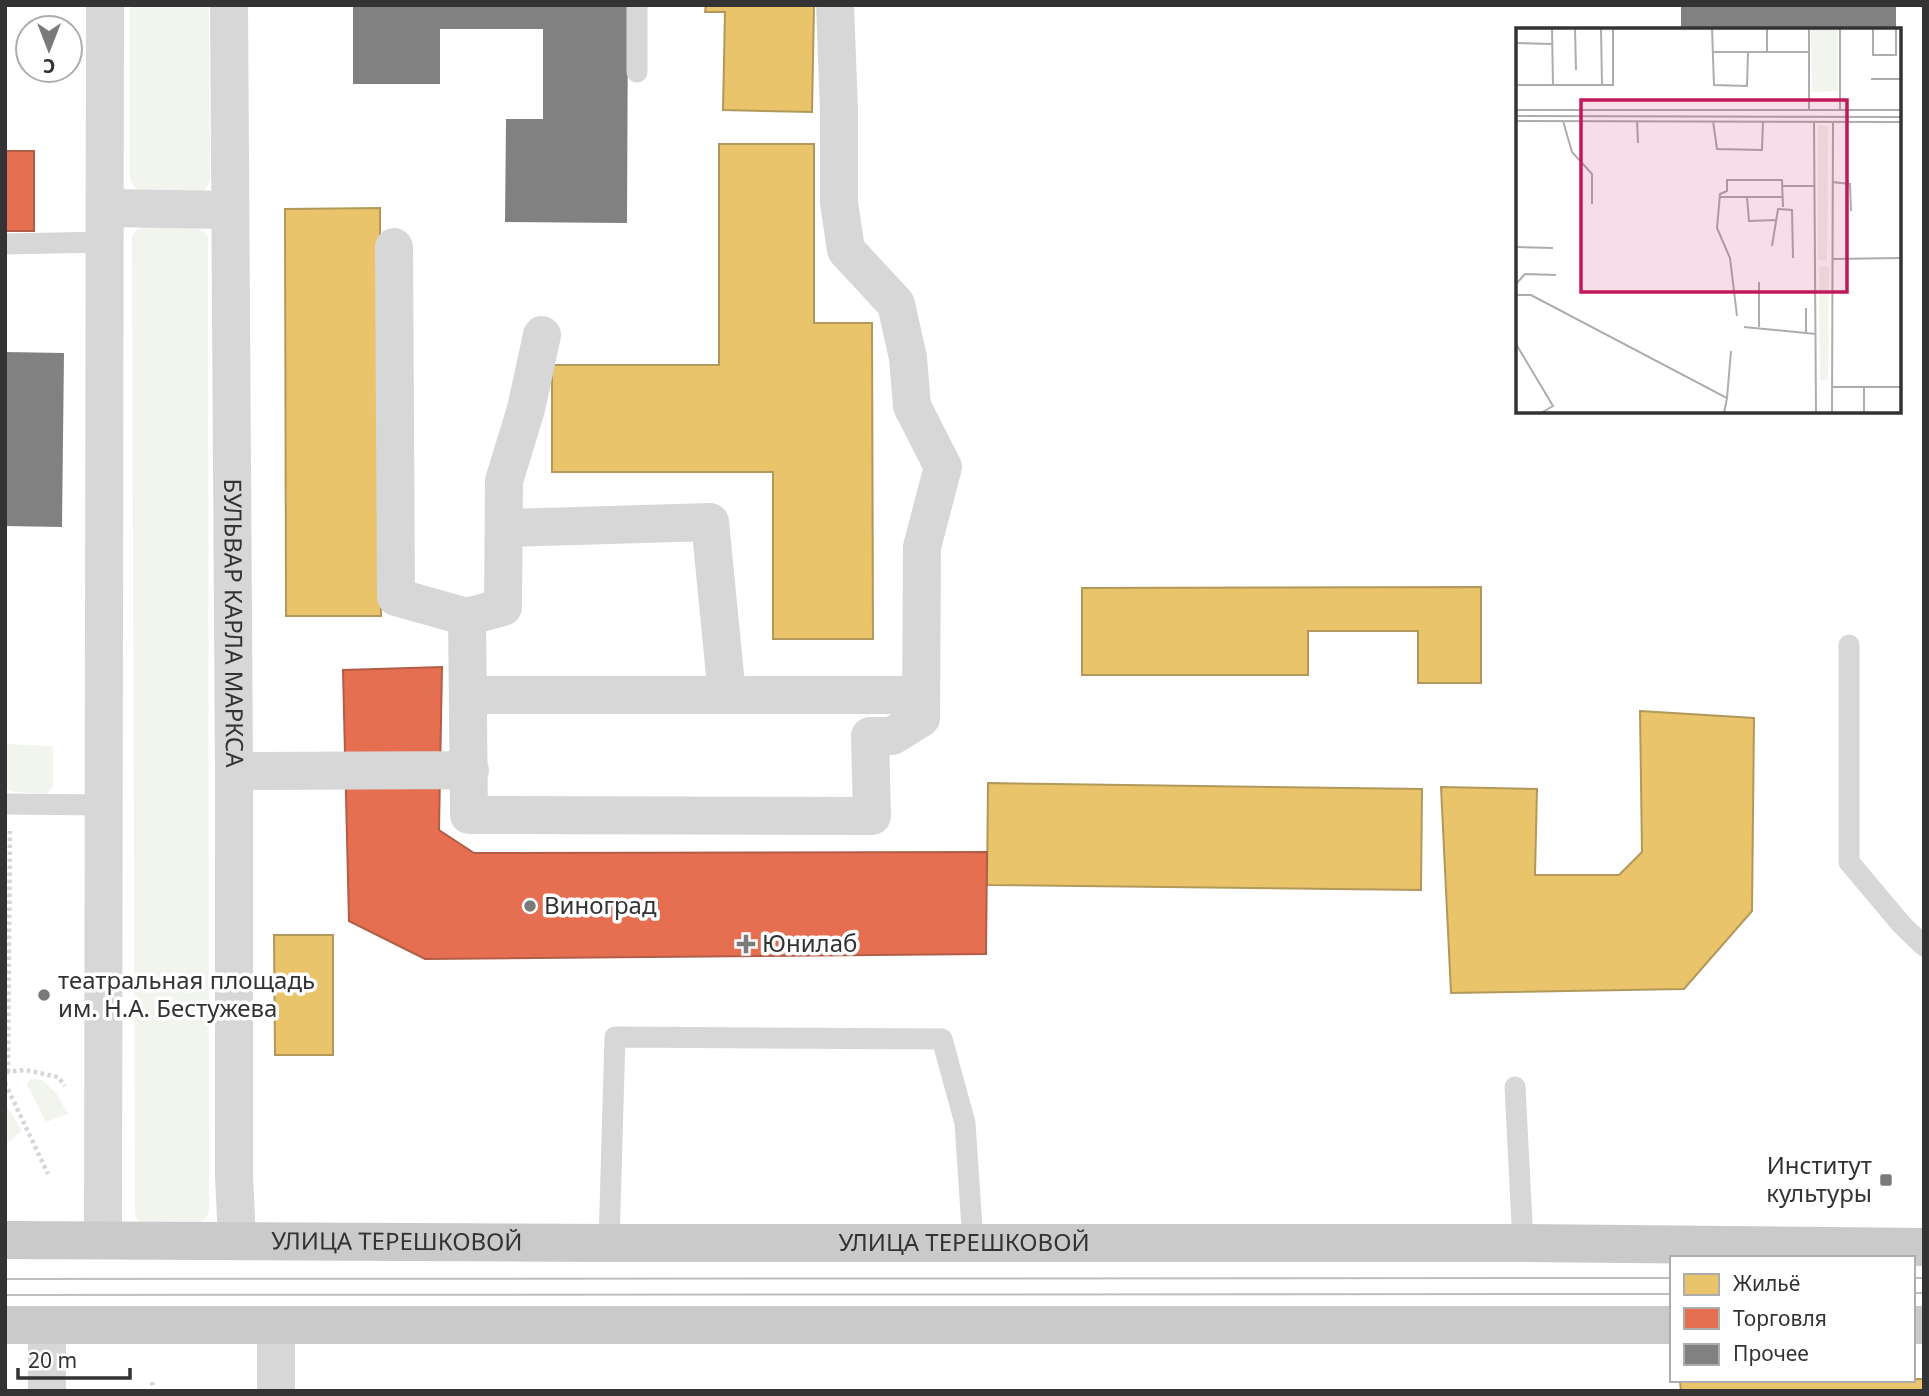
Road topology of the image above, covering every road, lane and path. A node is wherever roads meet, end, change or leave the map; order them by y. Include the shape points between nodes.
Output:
1 (105, 5) edge
2 (229, 5) edge
3 (637, 5) edge
4 (835, 5) edge
5 (637, 72) dead end
6 (230, 210) junction
7 (105, 225) junction
8 (5, 244) edge
9 (394, 247) dead end
10 (542, 335) dead end
11 (504, 528) junction
12 (467, 617) junction
13 (1849, 645) dead end
14 (468, 695) junction
15 (727, 695) junction
16 (868, 695) junction
17 (921, 695) junction
18 (870, 736) junction
19 (470, 770) junction
20 (234, 771) junction
21 (104, 805) junction
22 (8, 814) edge
23 (10, 845) junction
24 (5, 850) edge
25 (7, 920) edge
26 (1924, 946) edge
27 (6, 1072) edge
28 (5, 1083) edge
29 (66, 1087) dead end
30 (1515, 1087) dead end
31 (48, 1174) dead end
32 (103, 1239) junction
33 (5, 1240) edge
34 (237, 1240) junction
35 (973, 1243) junction
36 (608, 1244) junction
37 (1523, 1244) junction
38 (1924, 1247) edge
39 (5, 1325) edge
40 (47, 1325) junction
41 (276, 1325) junction
42 (1670, 1325) edge
43 (152, 1382) dead end
44 (47, 1391) edge
45 (152, 1391) edge
46 (276, 1391) edge

1 - 7 street
2 - 6 street, БУЛЬВАР КАРЛА МАРКСА
3 - 5 lane
4 - 17 street via 839,203 846,250 896,304 912,406 943,467 922,547
6 - 7 street
6 - 20 street, БУЛЬВАР КАРЛА МАРКСА
7 - 8 lane
7 - 21 street
9 - 12 street via 396,597
10 - 11 street via 504,481
11 - 12 street via 503,607
11 - 15 street via 710,522
12 - 14 street
13 - 26 lane via 1849,862
14 - 15 street
14 - 19 street
15 - 16 street
16 - 17 street
16 - 18 street
17 - 18 street via 920,718 892,736
18 - 19 street via 872,816 469,815
19 - 20 street
20 - 34 street, БУЛЬВАР КАРЛА МАРКСА
21 - 22 lane
21 - 32 street
22 - 23 path
23 - 24 path
23 - 25 path
25 - 27 path
27 - 29 path via 26,1070 58,1077
28 - 31 path
30 - 37 lane
32 - 33 main road, УЛИЦА ТЕРЕШКОВОЙ
32 - 34 main road, УЛИЦА ТЕРЕШКОВОЙ
34 - 36 main road, УЛИЦА ТЕРЕШКОВОЙ
35 - 36 main road, УЛИЦА ТЕРЕШКОВОЙ
35 - 36 lane via 965,1123 942,1039 615,1037
35 - 37 main road, УЛИЦА ТЕРЕШКОВОЙ
37 - 38 main road, УЛИЦА ТЕРЕШКОВОЙ
39 - 40 main road
40 - 41 main road
40 - 44 street
41 - 42 main road
41 - 46 street
43 - 45 path

